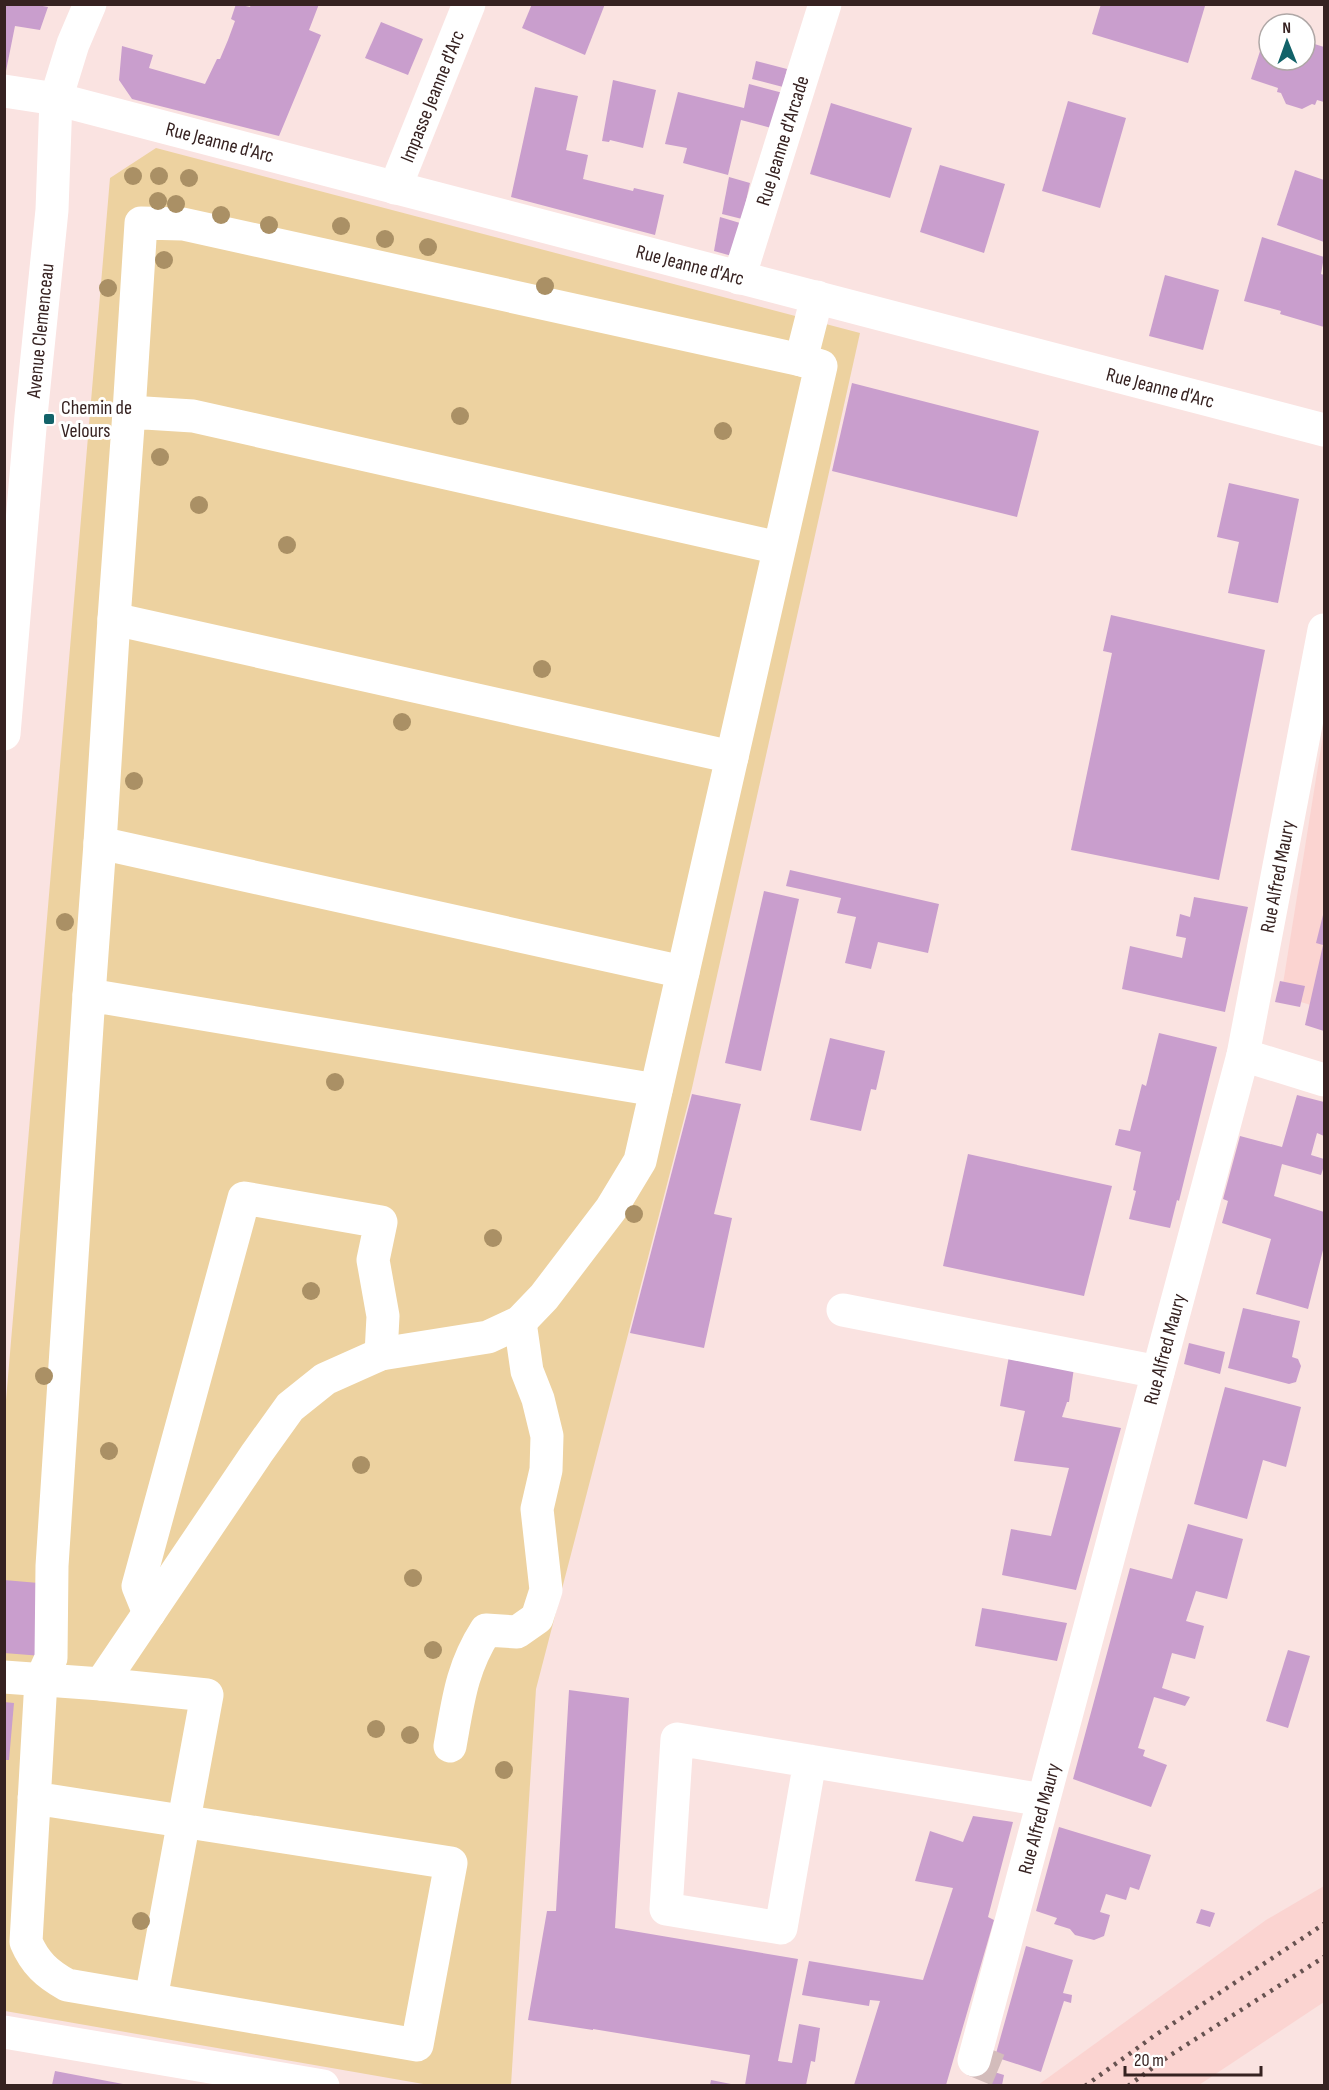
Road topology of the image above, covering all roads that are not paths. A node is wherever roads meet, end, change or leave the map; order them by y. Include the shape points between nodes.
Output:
1 (90, 4) edge
2 (469, 4) edge
3 (825, 4) edge
4 (4, 91) edge
5 (56, 99) junction
6 (395, 188) junction
7 (739, 278) junction
8 (817, 297) junction
9 (801, 360) junction
10 (129, 412) junction
11 (1324, 430) edge
12 (12, 544) edge
13 (779, 548) junction
14 (114, 619) junction
15 (1324, 630) edge
16 (4, 734) edge
17 (732, 757) junction
18 (100, 843) junction
19 (683, 972) junction
20 (89, 995) junction
21 (1243, 1055) junction
22 (1324, 1080) edge
23 (656, 1090) junction
24 (843, 1310) dead end
25 (520, 1322) junction
26 (381, 1354) junction
27 (1158, 1372) junction
28 (149, 1613) junction
29 (4, 1677) edge
30 (41, 1680) junction
31 (101, 1684) junction
32 (450, 1746) dead end
33 (810, 1761) junction
34 (34, 1798) junction
35 (1043, 1800) junction
36 (184, 1821) junction
37 (151, 1998) junction
38 (4, 2032) edge
39 (974, 2060) dead end
40 (323, 2085) edge

1 - 5 street, Avenue Clemenceau
2 - 6 street, Impasse Jeanne d'Arc
3 - 7 street, Rue Jeanne d'Arcade
4 - 5 street, Rue Jeanne d'Arc
5 - 6 street, Rue Jeanne d'Arc
5 - 12 street, Avenue Clemenceau via 52,210 31,416
6 - 7 street, Rue Jeanne d'Arc
7 - 8 street, Rue Jeanne d'Arc
8 - 9 street
8 - 11 street, Rue Jeanne d'Arc
9 - 10 street via 183,224 141,223
9 - 13 street via 820,366
10 - 13 street via 193,416
10 - 14 street
12 - 16 street, Avenue Clemenceau
13 - 17 street
14 - 17 street
14 - 18 street
15 - 21 street, Rue Alfred Maury
17 - 19 street
18 - 19 street
18 - 20 street
19 - 23 street
20 - 23 street
20 - 30 street via 52,1566 51,1658
21 - 22 street
21 - 27 street, Rue Alfred Maury
23 - 25 street via 640,1161 611,1209 544,1297
24 - 27 street
25 - 26 street via 488,1336
25 - 32 street via 527,1371 547,1436 546,1470 537,1509 546,1590 537,1618 517,1632 486,1630 472,1651 463,1676
26 - 28 street via 325,1379 291,1407
26 - 28 street via 383,1316 373,1260 381,1222 244,1198 138,1586
27 - 35 street, Rue Alfred Maury
28 - 31 street
29 - 30 street
30 - 31 street
30 - 34 street
31 - 36 street via 207,1695
33 - 33 street via 677,1739 666,1909 782,1928
33 - 35 street
34 - 36 street
34 - 37 street via 26,1942 33,1958 49,1975 67,1985
35 - 39 street, Rue Alfred Maury
36 - 37 street
36 - 37 street via 451,1863 417,2045
38 - 40 street

